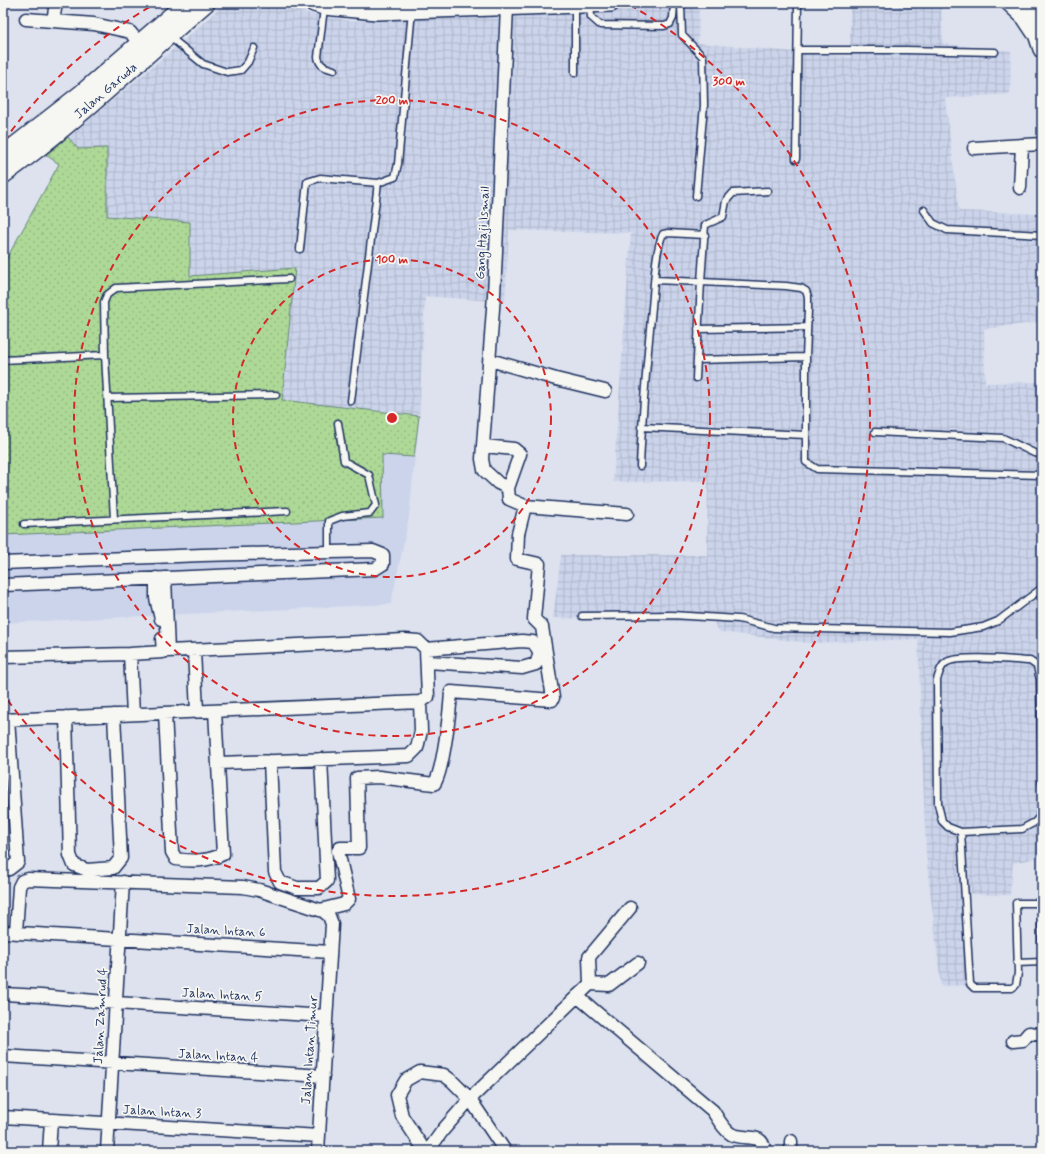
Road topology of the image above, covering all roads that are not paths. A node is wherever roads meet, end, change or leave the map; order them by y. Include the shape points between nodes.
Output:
1 (56, 3) edge
2 (186, 3) edge
3 (206, 3) edge
4 (611, 3) edge
5 (674, 3) edge
6 (681, 3) edge
7 (798, 3) edge
8 (1010, 3) edge
9 (1032, 3) edge
10 (583, 4) edge
11 (319, 5) edge
12 (518, 5) edge
13 (412, 10) junction
14 (26, 19) dead end
15 (53, 21) junction
16 (168, 36) junction
17 (1039, 41) edge
18 (139, 43) junction
19 (254, 48) dead end
20 (798, 50) junction
21 (995, 52) dead end
22 (334, 70) dead end
23 (575, 73) dead end
24 (1042, 144) edge
25 (1022, 145) junction
26 (7, 148) edge
27 (974, 148) dead end
28 (796, 159) dead end
29 (3, 175) edge
30 (378, 183) junction
31 (1020, 188) dead end
32 (768, 191) dead end
33 (696, 196) dead end
34 (924, 210) dead end
35 (704, 235) junction
36 (1042, 235) edge
37 (300, 249) dead end
38 (289, 279) dead end
39 (655, 280) junction
40 (701, 282) junction
41 (807, 327) junction
42 (698, 329) junction
43 (105, 355) junction
44 (806, 357) junction
45 (3, 360) edge
46 (490, 360) junction
47 (697, 360) junction
48 (696, 378) dead end
49 (605, 391) dead end
50 (276, 395) dead end
51 (108, 398) junction
52 (351, 401) dead end
53 (338, 423) dead end
54 (641, 427) junction
55 (875, 432) dead end
56 (806, 435) junction
57 (484, 446) junction
58 (1042, 454) edge
59 (640, 466) dead end
60 (1042, 475) edge
61 (508, 488) junction
62 (525, 506) junction
63 (287, 511) dead end
64 (627, 514) dead end
65 (114, 519) junction
66 (24, 524) dead end
67 (329, 551) junction
68 (202, 555) junction
69 (3, 563) edge
70 (17, 563) junction
71 (204, 576) junction
72 (161, 578) junction
73 (17, 584) junction
74 (3, 585) edge
75 (1042, 588) edge
76 (582, 616) dead end
77 (165, 628) junction
78 (426, 649) junction
79 (194, 651) junction
80 (130, 654) junction
81 (3, 657) edge
82 (427, 662) junction
83 (1041, 680) edge
84 (420, 702) junction
85 (197, 711) junction
86 (215, 711) junction
87 (165, 713) junction
88 (133, 714) junction
89 (114, 715) junction
90 (66, 717) junction
91 (6, 719) edge
92 (321, 759) junction
93 (270, 761) junction
94 (219, 763) junction
95 (1042, 783) edge
96 (1042, 805) edge
97 (961, 832) junction
98 (3, 870) edge
99 (123, 882) junction
100 (1042, 903) edge
101 (630, 908) dead end
102 (320, 910) junction
103 (3, 932) edge
104 (16, 932) junction
105 (120, 939) junction
106 (1042, 946) edge
107 (330, 952) junction
108 (1042, 962) edge
109 (638, 963) dead end
110 (1018, 963) junction
111 (590, 984) junction
112 (3, 994) edge
113 (577, 996) junction
114 (116, 1003) junction
115 (326, 1016) junction
116 (1042, 1035) edge
117 (1013, 1041) dead end
118 (3, 1056) edge
119 (112, 1063) junction
120 (323, 1076) junction
121 (470, 1099) junction
122 (3, 1117) edge
123 (51, 1120) junction
124 (109, 1123) junction
125 (319, 1136) junction
126 (501, 1149) edge
127 (50, 1151) edge
128 (107, 1151) edge
129 (318, 1151) edge
130 (425, 1151) edge
131 (428, 1151) edge
132 (764, 1151) edge

1 - 15 street
2 - 18 main road, Jalan Garuda
3 - 16 main road, Jalan Garuda
4 - 10 main road
5 - 10 lane via 673,18 670,24 664,26 600,25
6 - 33 lane via 682,35 703,57 704,105
7 - 20 lane
8 - 17 main road via 1025,17
9 - 17 main road
10 - 12 main road
10 - 23 lane
11 - 13 main road via 377,11
11 - 22 lane via 319,63
12 - 13 main road
12 - 46 street, Gang Haji Ismail
13 - 30 lane via 398,164 394,177
14 - 15 street
15 - 18 street via 94,24 130,32
16 - 19 lane via 203,64 228,72 240,70 248,62
16 - 29 main road, Jalan Garuda via 93,103
18 - 26 main road, Jalan Garuda via 82,93
20 - 21 lane
20 - 28 lane
24 - 25 street
25 - 27 street
25 - 31 street
30 - 37 lane via 320,178 308,182
30 - 52 lane
32 - 35 lane via 733,194 726,201 723,217 705,225
34 - 36 lane via 933,223 947,230
35 - 39 lane via 663,234
35 - 40 lane
38 - 43 lane via 116,288 106,295 104,302
39 - 40 lane
39 - 54 lane
40 - 41 lane via 801,288 806,291 808,297
40 - 42 lane
41 - 42 lane
41 - 44 lane
42 - 47 lane
43 - 45 lane
43 - 51 lane
44 - 47 lane
44 - 56 lane
46 - 49 street
46 - 57 street, Gang Haji Ismail
47 - 48 lane
50 - 51 lane
51 - 65 lane
53 - 67 lane via 344,461 369,475 376,506 370,513 342,516 330,521
54 - 56 lane
54 - 59 lane
55 - 58 lane via 1003,438 1034,453
56 - 60 lane via 806,462 817,469
57 - 61 street, Gang Haji Ismail via 484,470
57 - 61 street via 514,449 520,454
61 - 62 street via 509,499
62 - 64 street
62 - 102 street via 518,534 517,558 539,564 534,619 542,626 552,700 451,692 442,757 434,784 379,777 357,778 359,848 340,848 338,851 349,899 344,904
63 - 65 lane
65 - 66 lane
67 - 68 street
67 - 71 street via 373,551 383,555 383,564 375,568
68 - 70 street
68 - 71 street
69 - 70 street
70 - 73 street
71 - 72 street
72 - 73 street
72 - 77 street
73 - 74 street
75 - 76 lane via 998,621 983,627 950,632 774,628 739,620 672,616
77 - 79 street via 168,652
77 - 80 street via 163,652
78 - 79 street via 418,641 405,640
78 - 82 street
78 - 82 street via 522,641 533,642 540,655 536,664 522,668
79 - 85 street
80 - 81 street
80 - 88 street
82 - 84 street via 428,697
83 - 95 lane
83 - 97 lane via 1037,666 1030,661 958,658 946,662 941,668 937,680 938,804 942,821 948,827
84 - 86 street
84 - 92 street via 421,731 417,748 409,756
85 - 86 street
85 - 87 street
86 - 94 street
87 - 88 street
87 - 94 street via 172,852 176,859 213,859 223,854
88 - 89 street
89 - 90 street
89 - 90 street via 121,858 113,868 87,870 74,865 70,855
90 - 91 street
91 - 98 street via 18,862 9,870
92 - 93 street
92 - 93 street via 327,881 319,888 297,888 280,882 275,872
93 - 94 street
96 - 97 lane via 1035,822 1022,829
97 - 110 lane via 970,984 974,988 1012,988 1016,985
99 - 102 street via 243,887
99 - 104 street via 28,879 22,881 19,887
99 - 105 street, Jalan Zamrud 4
100 - 106 lane
100 - 110 lane via 1016,903
101 - 111 street via 589,957
102 - 107 street via 329,916 332,924
103 - 104 street, Jalan Intan 6
104 - 105 street, Jalan Intan 6
105 - 107 street, Jalan Intan 6
105 - 114 street, Jalan Zamrud 4
107 - 115 street, Jalan Intan Timur
108 - 110 lane
109 - 111 street via 609,985
111 - 113 street
112 - 114 street, Jalan Intan 5
113 - 121 street
113 - 132 street via 713,1111 732,1135 757,1138 764,1146
114 - 115 street, Jalan Intan 5
114 - 119 street, Jalan Zamrud 4
115 - 120 street, Jalan Intan Timur
116 - 117 street via 1029,1033 1023,1040
118 - 119 street, Jalan Intan 4
119 - 120 street, Jalan Intan 4
119 - 124 street, Jalan Zamrud 4
120 - 125 street, Jalan Intan Timur
121 - 126 street
121 - 130 street via 444,1075 420,1072 406,1080 397,1095 402,1116
121 - 131 street
122 - 123 street, Jalan Intan 3
123 - 124 street, Jalan Intan 3
123 - 127 street
124 - 125 street, Jalan Intan 3
124 - 128 street, Jalan Zamrud 4
125 - 129 street, Jalan Intan Timur

